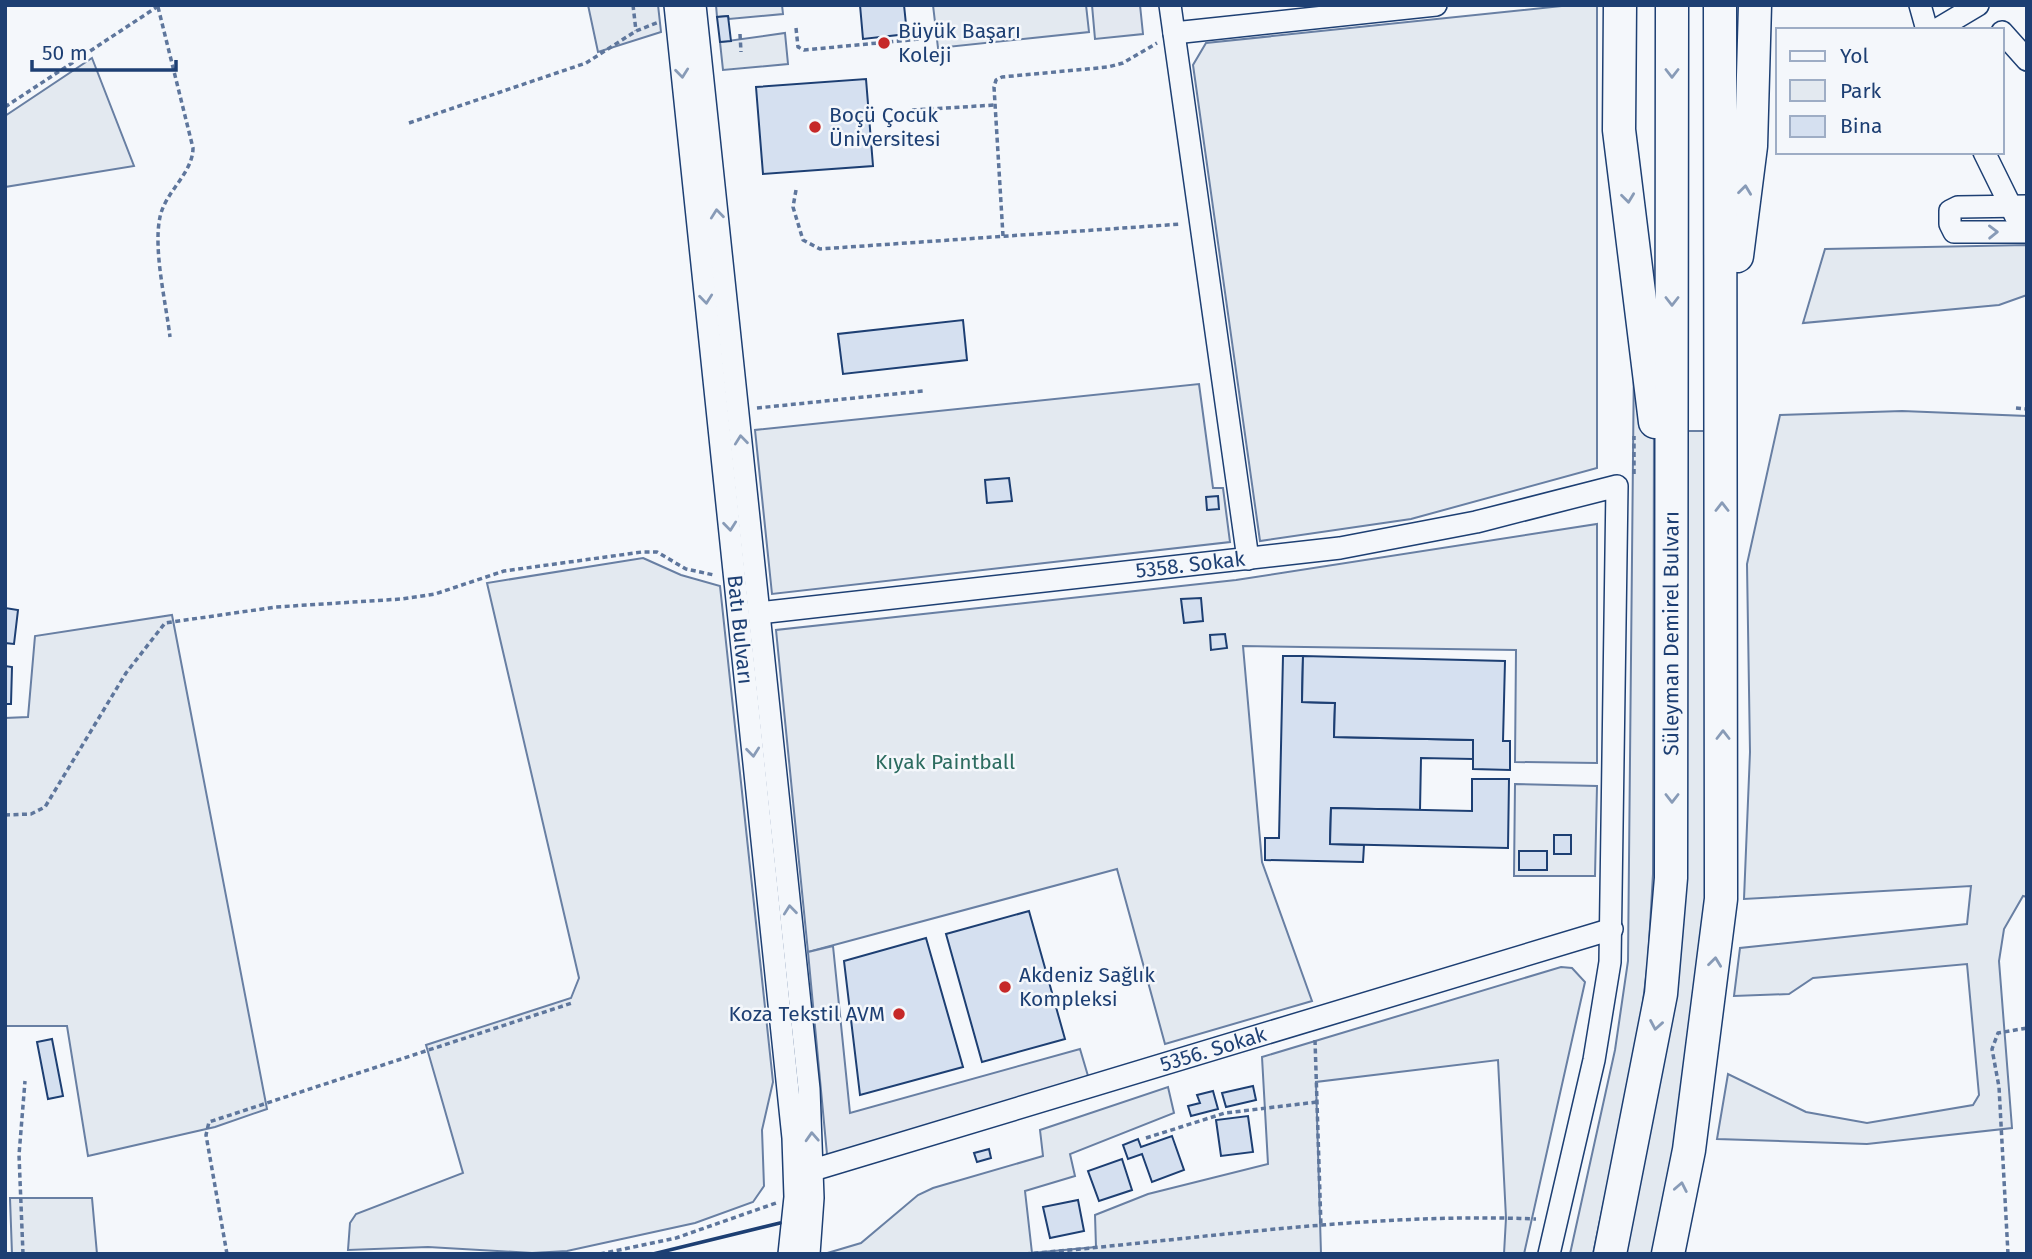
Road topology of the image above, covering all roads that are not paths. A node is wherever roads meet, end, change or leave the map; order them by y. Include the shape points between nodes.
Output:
1 (695, 5) edge
2 (1170, 5) edge
3 (1436, 5) edge
4 (1620, 5) edge
5 (1672, 5) edge
6 (1720, 5) edge
7 (1755, 5) edge
8 (1920, 5) edge
9 (1980, 5) edge
10 (676, 11) edge
11 (1926, 28) edge
12 (1940, 28) edge
13 (1999, 28) edge
14 (1174, 33) junction
15 (2004, 34) edge
16 (2027, 60) edge
17 (1985, 154) edge
18 (2019, 206) edge
19 (2025, 232) edge
20 (1721, 354) junction
21 (1248, 559) junction
22 (1672, 559) junction
23 (759, 613) junction
24 (1612, 929) junction
25 (813, 1170) junction
26 (789, 1254) edge
27 (809, 1254) edge
28 (1549, 1254) edge
29 (1610, 1254) edge
30 (1668, 1254) edge

23 -> 1 street, Batı Bulvarı
2 - 14 street
3 - 14 street
4 -> 22 highway via 1619,130
5 -> 22 highway, Süleyman Demirel Bulvarı
6 - 20 highway
20 -> 7 highway via 1751,146
8 - 11 street
9 - 12 street
9 - 13 street
10 -> 26 street, Batı Bulvarı via 789,1094 795,1196
14 - 21 street
15 - 16 street
17 - 18 street
18 - 19 street
18 -> 19 street via 1954,208 1950,229 1960,233
30 -> 20 highway via 1689,1150 1721,899
21 - 23 street, 5358. Sokak
21 - 24 street, 5358. Sokak via 1408,537 1617,486
22 -> 29 highway, Süleyman Demirel Bulvarı via 1667,939 1656,1023
25 -> 23 street, Batı Bulvarı via 809,1089
24 - 25 street, 5356. Sokak
24 - 28 street via 1594,1060
25 - 27 street, Batı Bulvarı

